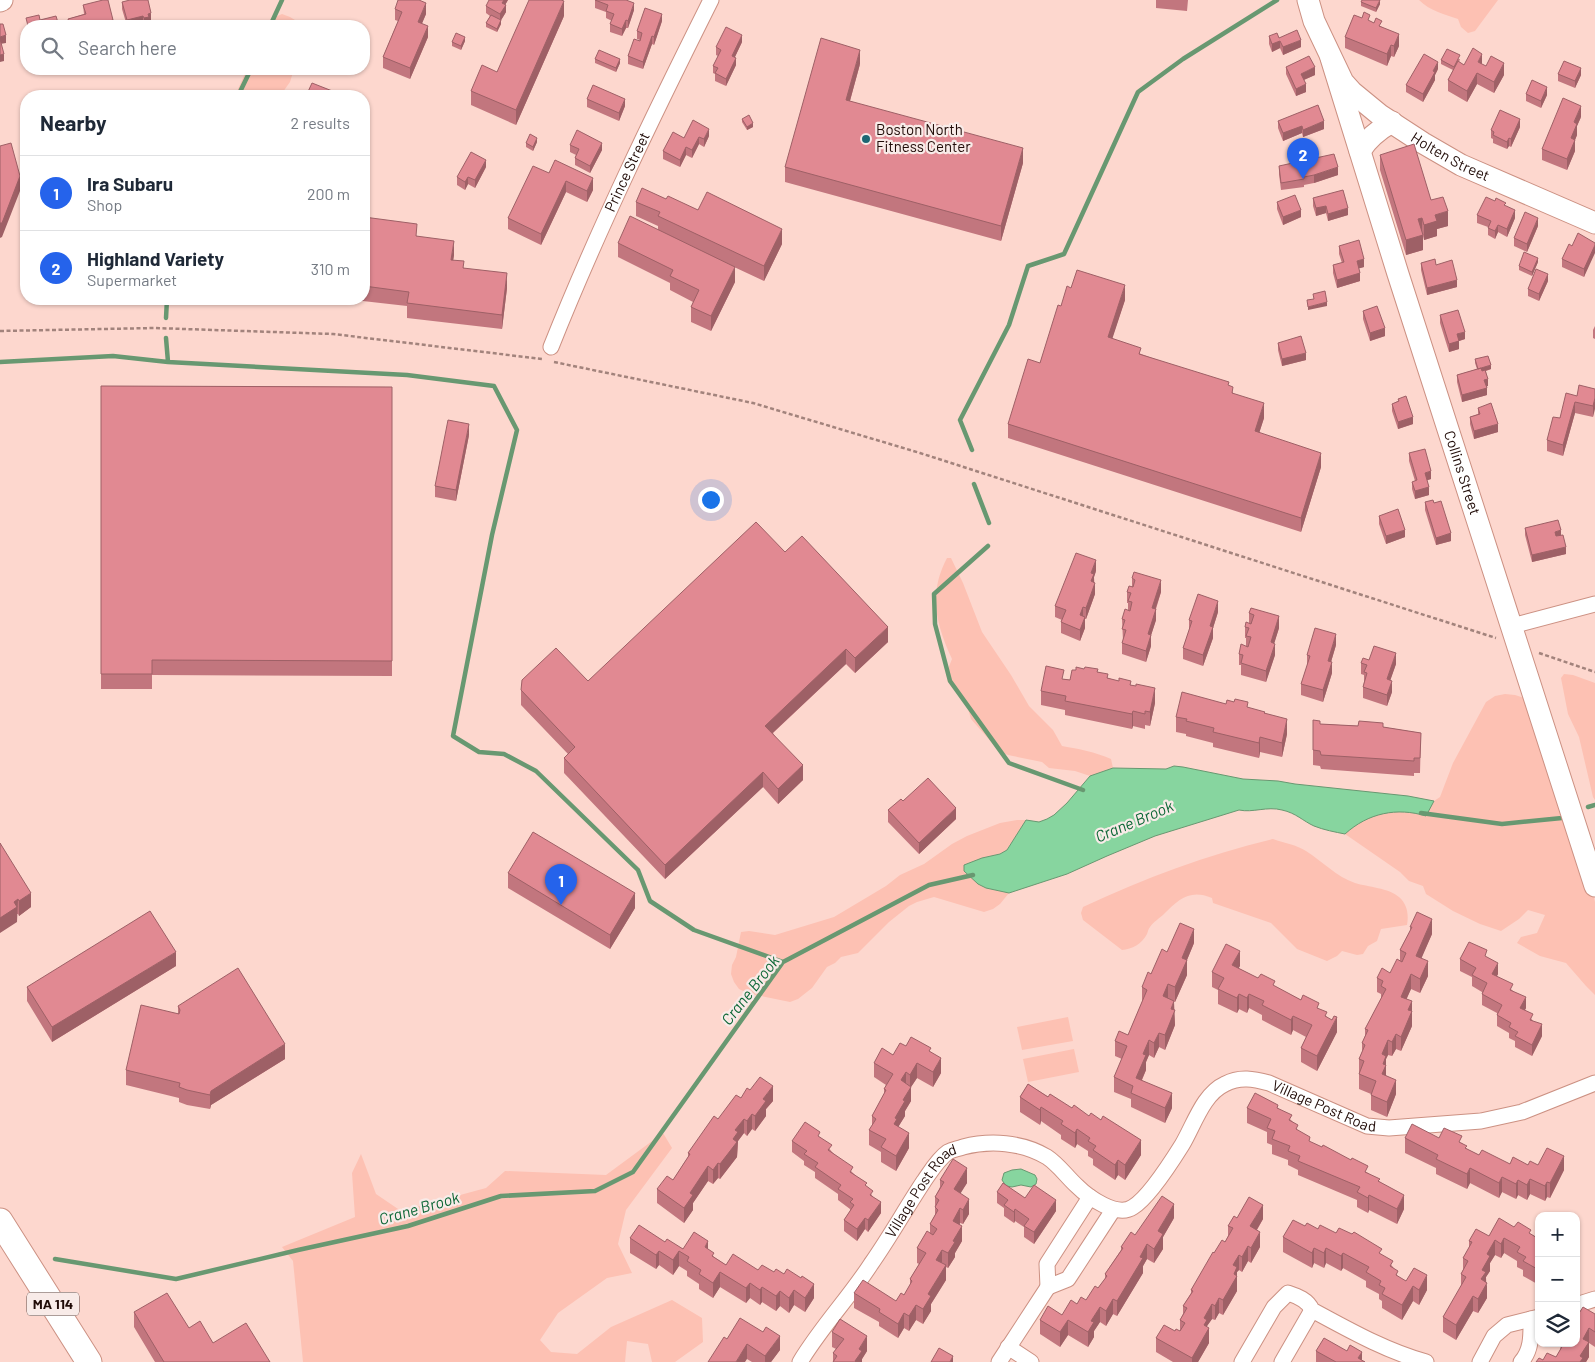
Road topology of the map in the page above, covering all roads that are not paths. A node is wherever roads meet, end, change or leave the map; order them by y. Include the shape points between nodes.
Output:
1 (711, 0) edge
2 (1308, 0) edge
3 (1331, 58) junction
4 (1392, 122) junction
5 (1360, 152) junction
6 (1595, 223) edge
7 (550, 348) dead end
8 (1595, 604) edge
9 (1512, 626) junction
10 (1595, 886) edge
11 (1595, 1083) edge
12 (1090, 1197) junction
13 (1113, 1210) junction
14 (0, 1221) edge
15 (1048, 1287) junction
16 (1595, 1299) edge
17 (1580, 1304) edge
18 (1312, 1310) junction
19 (1535, 1318) edge
20 (1008, 1347) junction
21 (89, 1362) edge
22 (800, 1362) edge
23 (998, 1362) edge
24 (1031, 1362) edge
25 (1242, 1362) edge
26 (1282, 1362) edge
27 (1426, 1362) edge
28 (1480, 1362) edge
29 (1521, 1362) edge

1 - 7 street, Prince Street via 661,100
2 - 3 main road
3 - 4 main road, Holten Street via 1352,92
3 - 5 main road, Collins Street
4 - 5 main road via 1367,140
4 - 6 main road, Holten Street via 1461,165
5 - 9 main road, Collins Street
8 - 9 street
9 - 10 main road, Collins Street
11 - 13 street, Village Post Road via 1522,1112 1481,1121 1389,1128 1367,1126 1269,1083 1245,1078 1216,1090 1202,1108 1183,1144 1141,1200 1132,1208
12 - 13 street, Village Post Road
12 - 15 street via 1047,1264
12 - 22 street, Village Post Road via 1046,1156 1010,1144 974,1144 951,1150 927,1176 870,1266
13 - 15 street via 1068,1279
14 - 21 highway, MA 114
15 - 20 street
16 - 17 street
18 - 25 street via 1310,1305 1288,1293 1274,1308
18 - 26 street
18 - 27 street via 1386,1348
19 - 28 street via 1507,1325 1494,1336
19 - 29 street via 1532,1340
20 - 23 street
20 - 24 street

